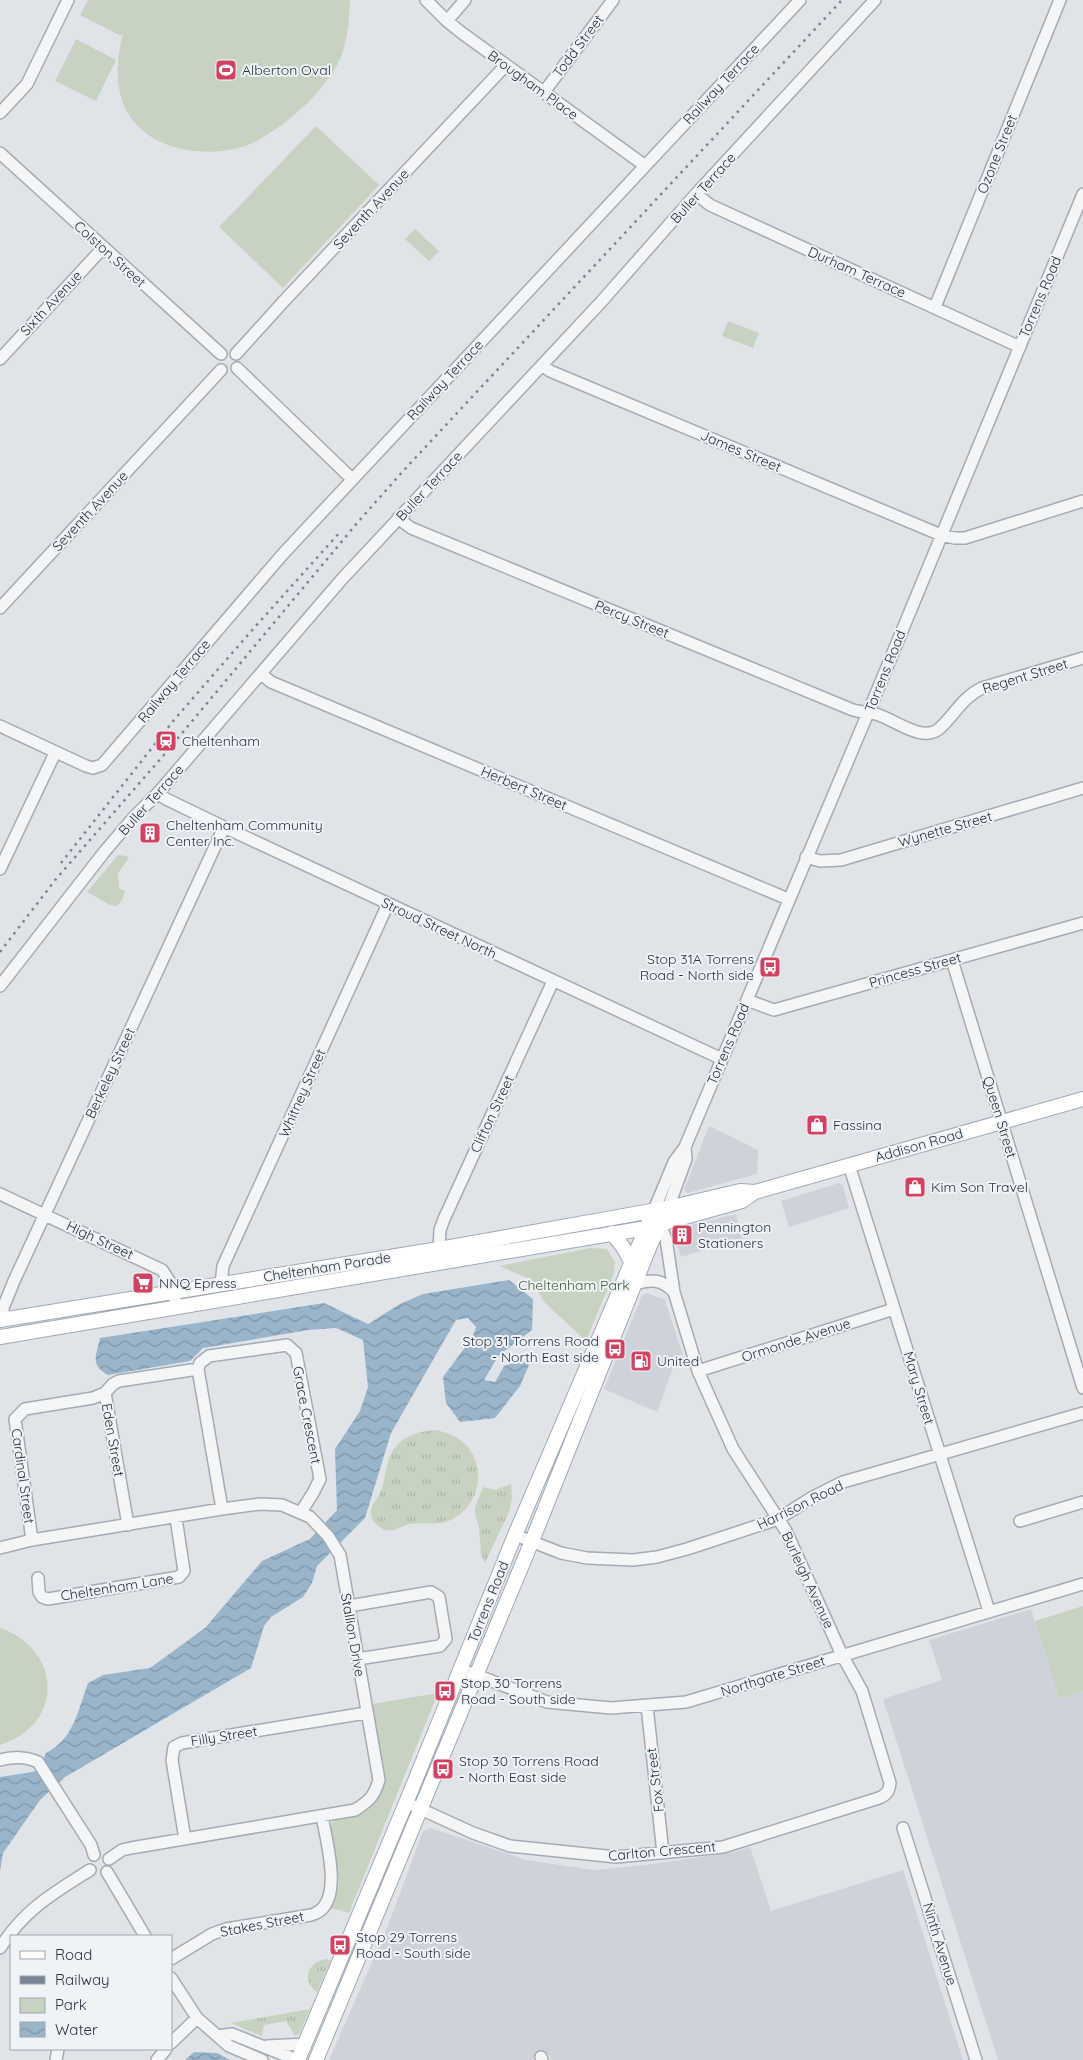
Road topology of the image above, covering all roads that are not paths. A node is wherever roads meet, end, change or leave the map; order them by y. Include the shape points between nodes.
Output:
1 (68, 0) edge
2 (426, 0) edge
3 (465, 0) edge
4 (613, 0) edge
5 (800, 0) edge
6 (875, 0) edge
7 (1060, 0) edge
8 (447, 21) junction
9 (506, 65) junction
10 (544, 92) junction
11 (0, 113) edge
12 (0, 154) edge
13 (644, 165) junction
14 (696, 194) junction
15 (1083, 194) edge
16 (103, 248) junction
17 (935, 307) junction
18 (1020, 346) junction
19 (221, 354) junction
20 (236, 354) junction
21 (0, 359) edge
22 (542, 365) junction
23 (238, 368) junction
24 (221, 370) junction
25 (352, 479) junction
26 (1083, 501) edge
27 (398, 518) junction
28 (941, 535) junction
29 (0, 608) edge
30 (1083, 658) edge
31 (260, 674) junction
32 (868, 713) junction
33 (0, 726) edge
34 (55, 752) junction
35 (1083, 788) edge
36 (158, 793) junction
37 (224, 827) junction
38 (3, 854) edge
39 (806, 857) junction
40 (0, 869) edge
41 (788, 899) junction
42 (388, 904) junction
43 (1083, 923) edge
44 (952, 960) junction
45 (554, 981) junction
46 (0, 986) edge
47 (747, 1000) junction
48 (722, 1059) junction
49 (1083, 1099) edge
50 (1001, 1122) junction
51 (849, 1165) junction
52 (755, 1192) junction
53 (0, 1194) edge
54 (661, 1209) junction
55 (45, 1214) junction
56 (660, 1224) junction
57 (646, 1228) junction
58 (612, 1233) junction
59 (439, 1249) junction
60 (632, 1263) junction
61 (221, 1284) junction
62 (634, 1284) junction
63 (174, 1292) junction
64 (674, 1292) junction
65 (176, 1308) junction
66 (894, 1309) junction
67 (2, 1320) edge
68 (0, 1337) edge
69 (198, 1369) junction
70 (698, 1372) junction
71 (1083, 1388) edge
72 (105, 1394) junction
73 (1083, 1413) edge
74 (940, 1454) junction
75 (548, 1456) junction
76 (565, 1458) junction
77 (1083, 1502) edge
78 (222, 1509) junction
79 (300, 1512) junction
80 (176, 1518) junction
81 (778, 1519) junction
82 (1020, 1521) dead end
83 (128, 1525) junction
84 (515, 1534) junction
85 (32, 1540) junction
86 (532, 1541) junction
87 (2, 1546) edge
88 (38, 1578) dead end
89 (1083, 1584) edge
90 (349, 1606) junction
91 (989, 1611) junction
92 (842, 1655) junction
93 (358, 1659) junction
94 (460, 1669) junction
95 (476, 1675) junction
96 (646, 1706) junction
97 (366, 1713) junction
98 (0, 1760) edge
99 (888, 1792) joint
100 (406, 1803) junction
101 (419, 1809) junction
102 (322, 1816) junction
103 (903, 1828) dead end
104 (185, 1839) junction
105 (663, 1853) junction
106 (94, 1855) junction
107 (109, 1859) junction
108 (90, 1870) junction
109 (107, 1872) junction
110 (144, 1935) edge
111 (0, 1948) edge
112 (172, 1958) edge
113 (172, 1980) edge
114 (197, 2018) junction
115 (218, 2036) junction
116 (172, 2041) edge
117 (305, 2044) junction
118 (262, 2046) junction
119 (165, 2050) edge
120 (157, 2060) edge
121 (262, 2060) edge
122 (298, 2060) edge
123 (316, 2060) edge
124 (976, 2060) edge

1 - 11 street via 26,84
2 - 8 street, Brougham Place
3 - 8 street
4 - 10 street, Todd Street
5 - 13 street, Railway Terrace
6 - 14 street, Buller Terrace
7 - 17 street, Ozone Street
8 - 9 street, Brougham Place
9 - 10 street, Brougham Place
9 - 20 street, Seventh Avenue
10 - 13 street, Brougham Place
12 - 16 street, Colston Street
13 - 25 street, Railway Terrace
14 - 17 street, Durham Terrace via 710,205
14 - 22 street, Buller Terrace
15 - 18 street, Torrens Road
16 - 19 street, Colston Street
16 - 21 street, Sixth Avenue
17 - 18 street, Durham Terrace
18 - 28 street, Torrens Road
19 - 20 street via 227,351
19 - 24 street via 218,360
20 - 23 street
22 - 27 street, Buller Terrace
22 - 28 street, James Street
23 - 24 street via 228,373
23 - 25 street
24 - 29 street, Seventh Avenue
25 - 34 street, Railway Terrace via 211,635 102,765 86,766
26 - 28 street, James Street via 965,538
27 - 31 street, Buller Terrace
27 - 32 street, Percy Street via 411,528 853,710
28 - 32 street, Torrens Road
30 - 32 street, Regent Street via 971,693 939,729 930,733 921,733
31 - 36 street, Buller Terrace
31 - 41 street, Herbert Street via 271,682
32 - 39 street, Torrens Road
33 - 34 street
34 - 38 street
35 - 39 street, Wynette Street via 841,860 820,861
36 - 37 street, Stroud Street North
36 - 46 street, Buller Terrace via 105,851
37 - 42 street, Stroud Street North
37 - 55 street, Berkeley Street
38 - 40 street
39 - 41 street, Torrens Road
41 - 47 street, Torrens Road
42 - 45 street, Stroud Street North
42 - 61 street, Whitney Street via 223,1266
43 - 44 street, Princess Street
44 - 47 street, Princess Street via 774,1010
44 - 50 street, Queen Street
45 - 48 street, Stroud Street North
45 - 59 street, Clifton Street via 444,1219
47 - 48 street, Torrens Road
48 - 54 street, Torrens Road via 685,1147 674,1162
49 - 50 main road, Addison Road
50 - 51 main road, Addison Road
50 - 71 street, Queen Street
51 - 52 main road, Addison Road
51 - 66 street, Mary Street
52 - 54 main road, Addison Road via 740,1191
52 - 56 main road, Addison Road via 742,1201
53 - 55 street, High Street
54 - 56 main road, Torrens Road
54 - 57 main road, Torrens Road
54 - 59 main road, Cheltenham Parade
55 - 63 street, High Street via 162,1270
55 - 67 street, Berkeley Street via 3,1308
56 - 57 main road, Addison Road
56 - 62 main road, Torrens Road
56 - 64 street, Burleigh Avenue via 666,1239
57 - 58 main road, Cheltenham Parade
57 - 60 main road, Torrens Road
58 - 60 main road
58 - 65 main road, Cheltenham Parade
59 - 61 main road, Cheltenham Parade
60 - 75 main road, Torrens Road
61 - 63 main road, Cheltenham Parade
62 - 64 street via 660,1281
62 - 76 main road, Torrens Road
63 - 65 street, High Street
63 - 67 main road, Cheltenham Parade
64 - 70 street, Burleigh Avenue
65 - 68 main road, Cheltenham Parade
66 - 70 street, Ormonde Avenue
66 - 74 street, Mary Street
69 - 72 street, Eden Street via 119,1381 112,1384
69 - 78 street
69 - 79 street, Grace Crescent via 209,1356 287,1346 296,1353 320,1479
70 - 81 street, Burleigh Avenue via 733,1449
72 - 83 street, Eden Street
72 - 85 street, Cardinal Street via 25,1409 15,1419
73 - 74 street, Harrison Road
74 - 81 street, Harrison Road via 843,1482
74 - 91 street, Mary Street
75 - 76 main road via 555,1463
75 - 84 main road, Torrens Road
76 - 86 main road, Torrens Road
77 - 82 street
78 - 79 street, Stallion Drive via 282,1505
78 - 80 street, Stallion Drive
79 - 90 street, Stallion Drive via 328,1536 340,1556
80 - 83 street, Stallion Drive
80 - 88 street, Cheltenham Lane via 184,1571 179,1577 48,1599 42,1597
81 - 86 street, Harrison Road via 687,1549 633,1560 587,1558 561,1553
81 - 92 street, Burleigh Avenue
83 - 85 street, Stallion Drive
84 - 86 street, Harrison Road
84 - 94 main road, Torrens Road
85 - 87 street, Stallion Drive
86 - 95 main road, Torrens Road
89 - 91 street, Northgate Street
90 - 93 street, Stallion Drive
90 - 93 street via 431,1592 439,1597 446,1639 440,1646
91 - 92 street, Northgate Street
92 - 96 street, Northgate Street via 705,1698
92 - 99 street, Burleigh Avenue via 862,1691 890,1783
93 - 97 street, Stallion Drive
94 - 95 street, Northgate Street
94 - 100 main road, Torrens Road
95 - 96 street, Northgate Street via 547,1702 611,1708
95 - 101 main road, Torrens Road
96 - 105 street, Fox Street
97 - 102 street, Stallion Drive via 379,1780 375,1791 370,1801 354,1810
97 - 104 street, Filly Street via 182,1743 174,1747 172,1760
98 - 106 street via 22,1757 38,1762 91,1845
99 - 105 street, Carlton Crescent via 879,1798 723,1846
100 - 101 street, Carlton Crescent
100 - 117 main road, Torrens Road
101 - 105 street, Carlton Crescent via 522,1849 616,1857
101 - 123 main road, Torrens Road
102 - 104 street, Stallion Drive
102 - 112 street, Stakes Street via 332,1881 330,1897 322,1910 311,1915 212,1934
103 - 124 street, Ninth Avenue
104 - 107 street, Stallion Drive via 122,1850
106 - 107 street via 100,1854
106 - 108 street via 90,1860
107 - 109 street
108 - 109 street via 98,1875
108 - 111 street via 41,1901
109 - 110 street
113 - 114 street
114 - 115 street
114 - 116 street
115 - 118 street via 232,2034
115 - 121 street via 229,2046
117 - 118 street
117 - 122 main road, Torrens Road
118 - 122 street
119 - 120 street

